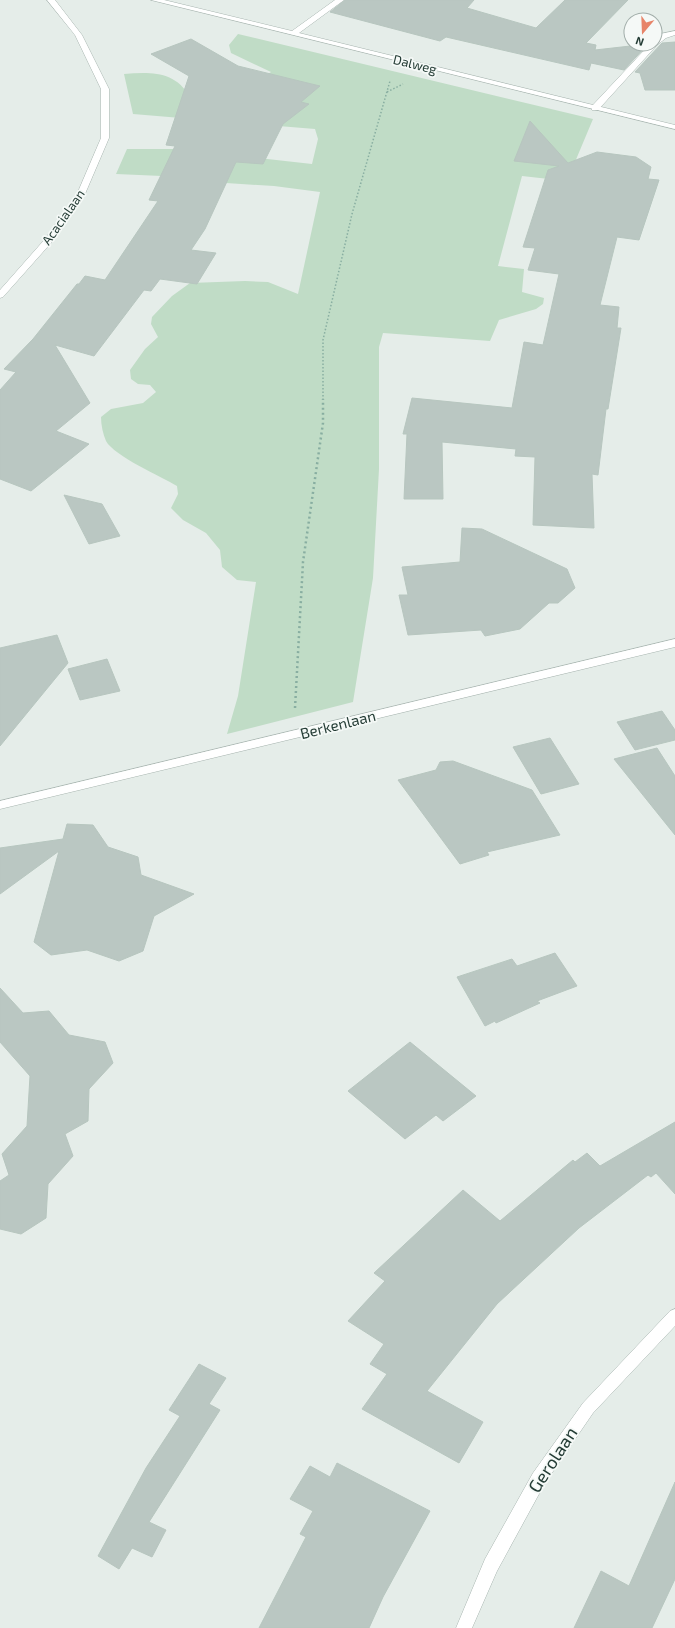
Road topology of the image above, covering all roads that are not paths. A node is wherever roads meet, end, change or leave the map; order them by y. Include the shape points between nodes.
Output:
1 (51, 0) edge
2 (155, 0) edge
3 (340, 0) edge
4 (675, 33) edge
5 (292, 34) junction
6 (663, 36) edge
7 (646, 52) edge
8 (595, 108) junction
9 (675, 127) edge
10 (0, 295) edge
11 (675, 643) edge
12 (0, 805) edge
13 (675, 1316) edge
14 (464, 1628) edge

1 - 10 street, Acacialaan via 78,35 106,89 105,138 82,194 48,241
2 - 5 street, Dalweg
3 - 5 street
4 - 6 street
5 - 8 street, Dalweg
7 - 8 street
8 - 9 street, Dalweg
11 - 12 street, Berkenlaan
13 - 14 street, Gerolaan via 588,1408 539,1478 491,1565

